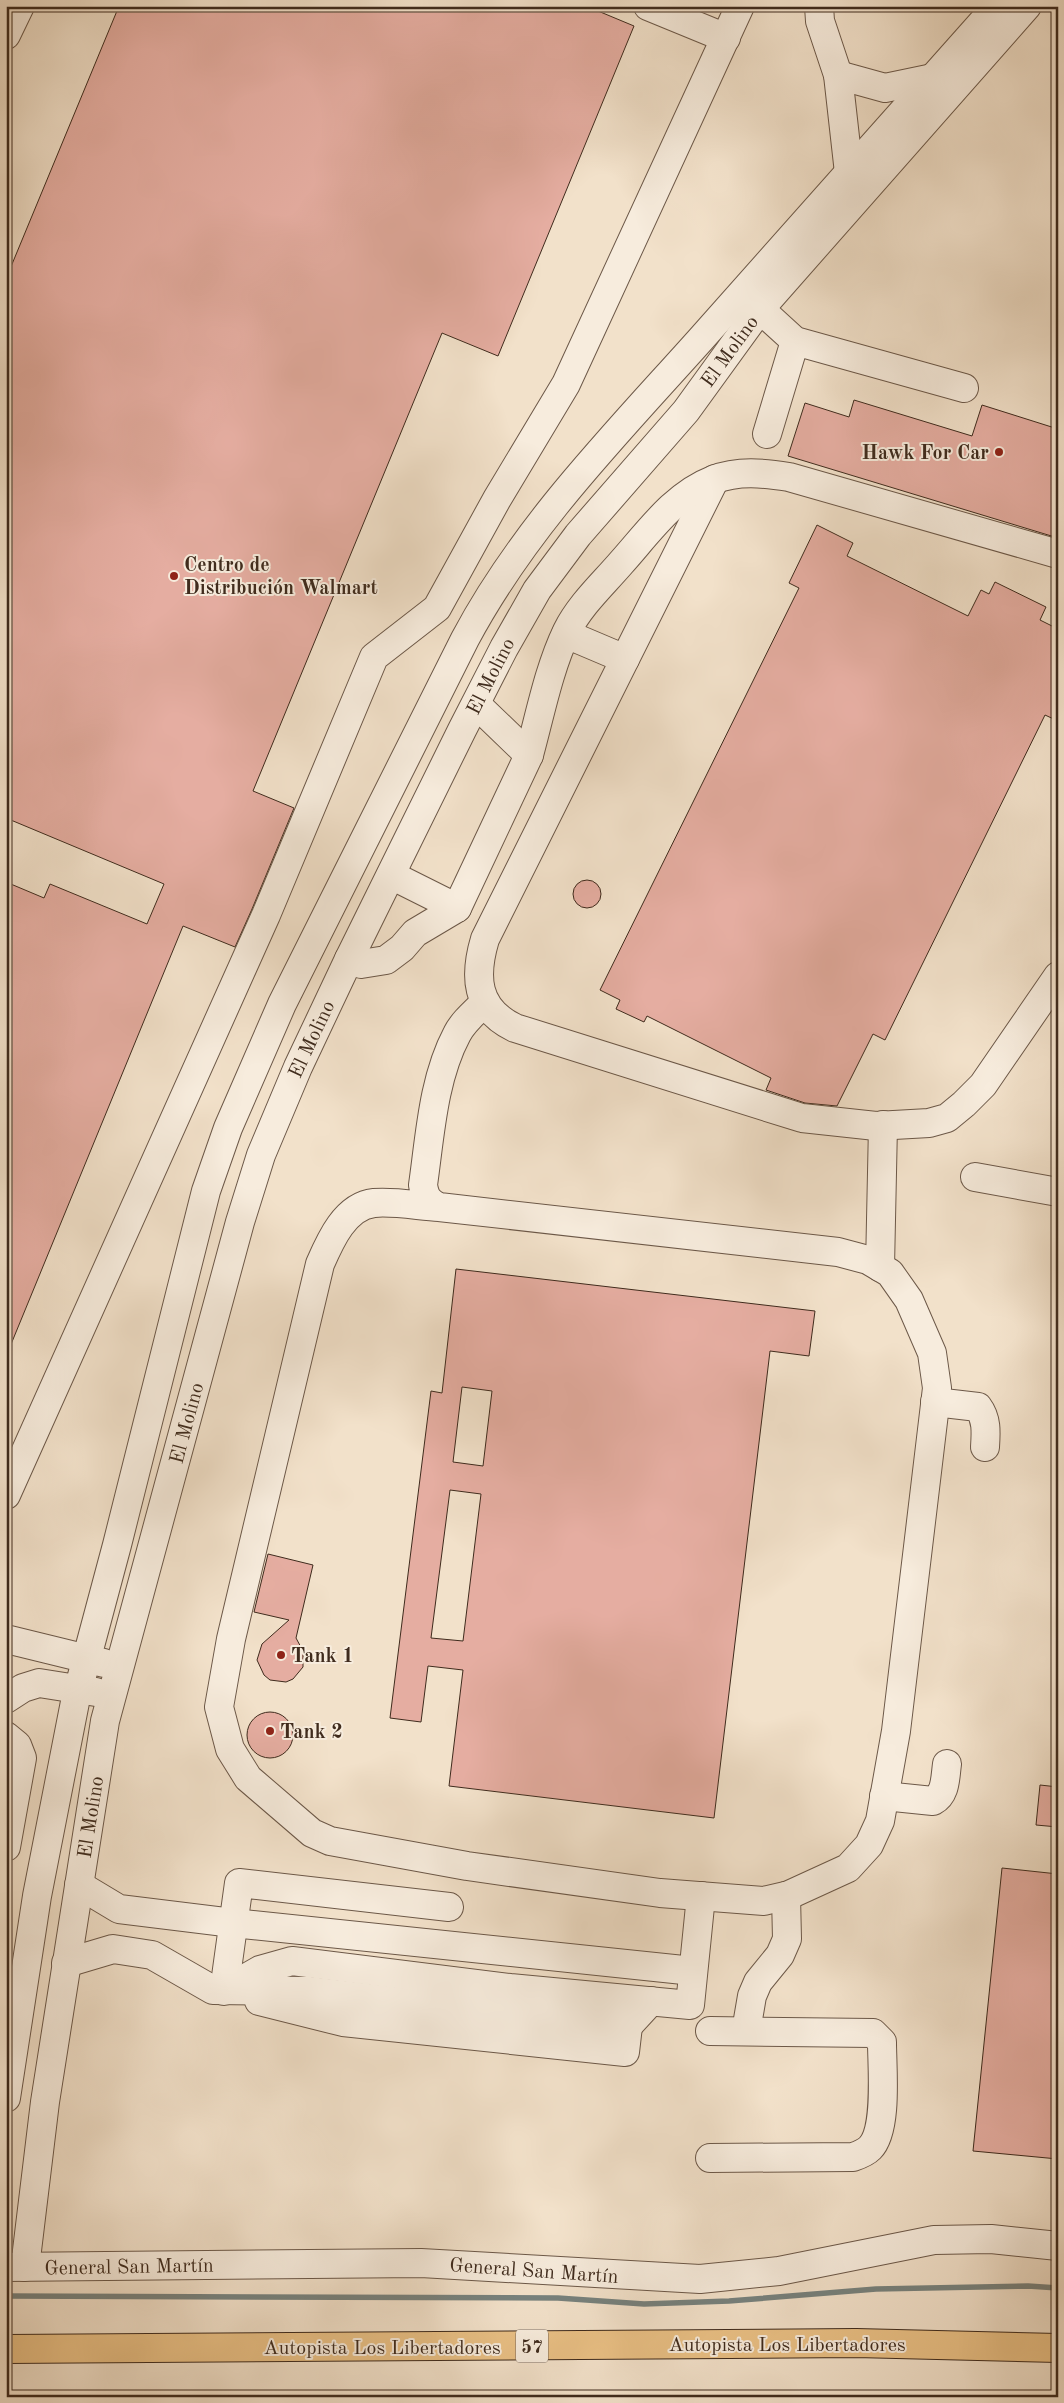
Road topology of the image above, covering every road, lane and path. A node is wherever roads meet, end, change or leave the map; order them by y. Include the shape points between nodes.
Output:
1 (20, 6) edge
2 (648, 6) edge
3 (740, 6) edge
4 (819, 6) edge
5 (997, 6) edge
6 (1027, 6) edge
7 (6, 36) edge
8 (726, 38) junction
9 (838, 75) junction
10 (933, 78) junction
11 (857, 181) junction
12 (760, 309) junction
13 (795, 341) junction
14 (964, 388) dead end
15 (631, 417) junction
16 (767, 434) dead end
17 (660, 442) junction
18 (715, 479) junction
19 (1058, 554) edge
20 (566, 634) junction
21 (625, 659) junction
22 (476, 704) junction
23 (426, 716) junction
24 (460, 735) junction
25 (529, 755) junction
26 (391, 875) junction
27 (457, 908) junction
28 (349, 959) junction
29 (1058, 976) edge
30 (485, 1002) junction
31 (883, 1126) junction
32 (228, 1128) junction
33 (263, 1150) junction
34 (975, 1177) dead end
35 (1058, 1192) edge
36 (439, 1207) junction
37 (880, 1267) junction
38 (935, 1402) junction
39 (985, 1446) dead end
40 (6, 1495) edge
41 (6, 1639) edge
42 (86, 1659) junction
43 (120, 1666) junction
44 (78, 1691) junction
45 (112, 1694) junction
46 (6, 1699) edge
47 (6, 1736) edge
48 (947, 1764) dead end
49 (884, 1796) junction
50 (6, 1847) edge
51 (79, 1885) junction
52 (701, 1896) junction
53 (786, 1896) junction
54 (449, 1907) dead end
55 (233, 1923) junction
56 (66, 1963) junction
57 (693, 1971) junction
58 (224, 1991) junction
59 (651, 2001) junction
60 (710, 2031) dead end
61 (746, 2031) junction
62 (8, 2090) edge
63 (45, 2102) junction
64 (710, 2158) dead end
65 (1058, 2246) edge
66 (15, 2267) edge
67 (1058, 2348) edge
68 (6, 2349) edge

1 - 7 street
2 - 8 street
3 - 8 street
4 - 9 street via 820,21
5 - 10 street, El Molino
6 - 11 street, El Molino
8 - 40 street via 566,384 437,608 374,657 266,915
9 - 10 street via 885,88
9 - 11 street
10 - 11 street, El Molino
11 - 12 street, El Molino
11 - 15 street, El Molino
12 - 13 street
12 - 17 street, El Molino
13 - 14 street
13 - 16 street
15 - 17 street via 650,424
15 - 23 street, El Molino via 536,526 505,569
17 - 22 street, El Molino via 556,562 519,619
18 - 19 street via 763,473 789,477
18 - 20 street via 695,488 667,511 577,612
18 - 21 street
20 - 21 street
20 - 25 street
21 - 30 street via 485,939 478,976
22 - 24 street, El Molino
22 - 25 street
23 - 24 street via 446,718 456,726
23 - 32 street, El Molino via 282,1004
24 - 26 street, El Molino
25 - 27 street
26 - 27 street
26 - 28 street, El Molino
27 - 28 street via 415,933 386,960 361,964
28 - 33 street, El Molino
29 - 31 street via 983,1084 964,1104 947,1118 929,1123
30 - 31 street via 502,1022 515,1028 802,1118
30 - 36 street via 457,1033 434,1105 423,1185 425,1196 431,1204
31 - 37 street
32 - 33 street via 233,1141 243,1150 257,1153
32 - 42 street, El Molino via 206,1191
33 - 43 street, El Molino via 236,1238
34 - 35 street
36 - 37 street via 838,1252 868,1260
36 - 52 street via 373,1203 354,1211 332,1235 320,1264 219,1706 230,1749 248,1778 312,1833 330,1842 467,1866
37 - 38 street via 890,1273 909,1300 932,1353 937,1388
38 - 39 street via 978,1407 984,1414
38 - 49 street via 896,1731
41 - 42 street
42 - 43 street
42 - 44 street, El Molino
43 - 45 street, El Molino
44 - 45 street
44 - 46 street via 39,1683
44 - 62 street, El Molino via 37,1896
45 - 51 street, El Molino
47 - 50 street via 17,1745 22,1758
48 - 49 street via 943,1790 933,1801
49 - 53 street via 880,1821 869,1844 848,1868
51 - 55 street via 119,1909
51 - 56 street, El Molino
52 - 53 street via 764,1901
52 - 57 street
53 - 61 street via 787,1939 780,1956 758,1982
54 - 55 street via 240,1883
55 - 57 street
55 - 58 street
56 - 58 street via 113,1949 152,1955 213,1990
56 - 63 street, El Molino
57 - 59 street via 690,2005
58 - 59 street via 260,1970 292,1961 510,1988
58 - 59 street via 309,1991 628,2026
60 - 61 street
61 - 64 street via 873,2033 882,2042 881,2127 870,2148 853,2157
62 - 63 street via 25,2102 38,2105
63 - 66 street, El Molino
65 - 66 street, General San Martín via 991,2239 934,2240 779,2271 700,2279 420,2263
67 - 68 highway, Autopista Los Libertadores / 57 via 846,2343

